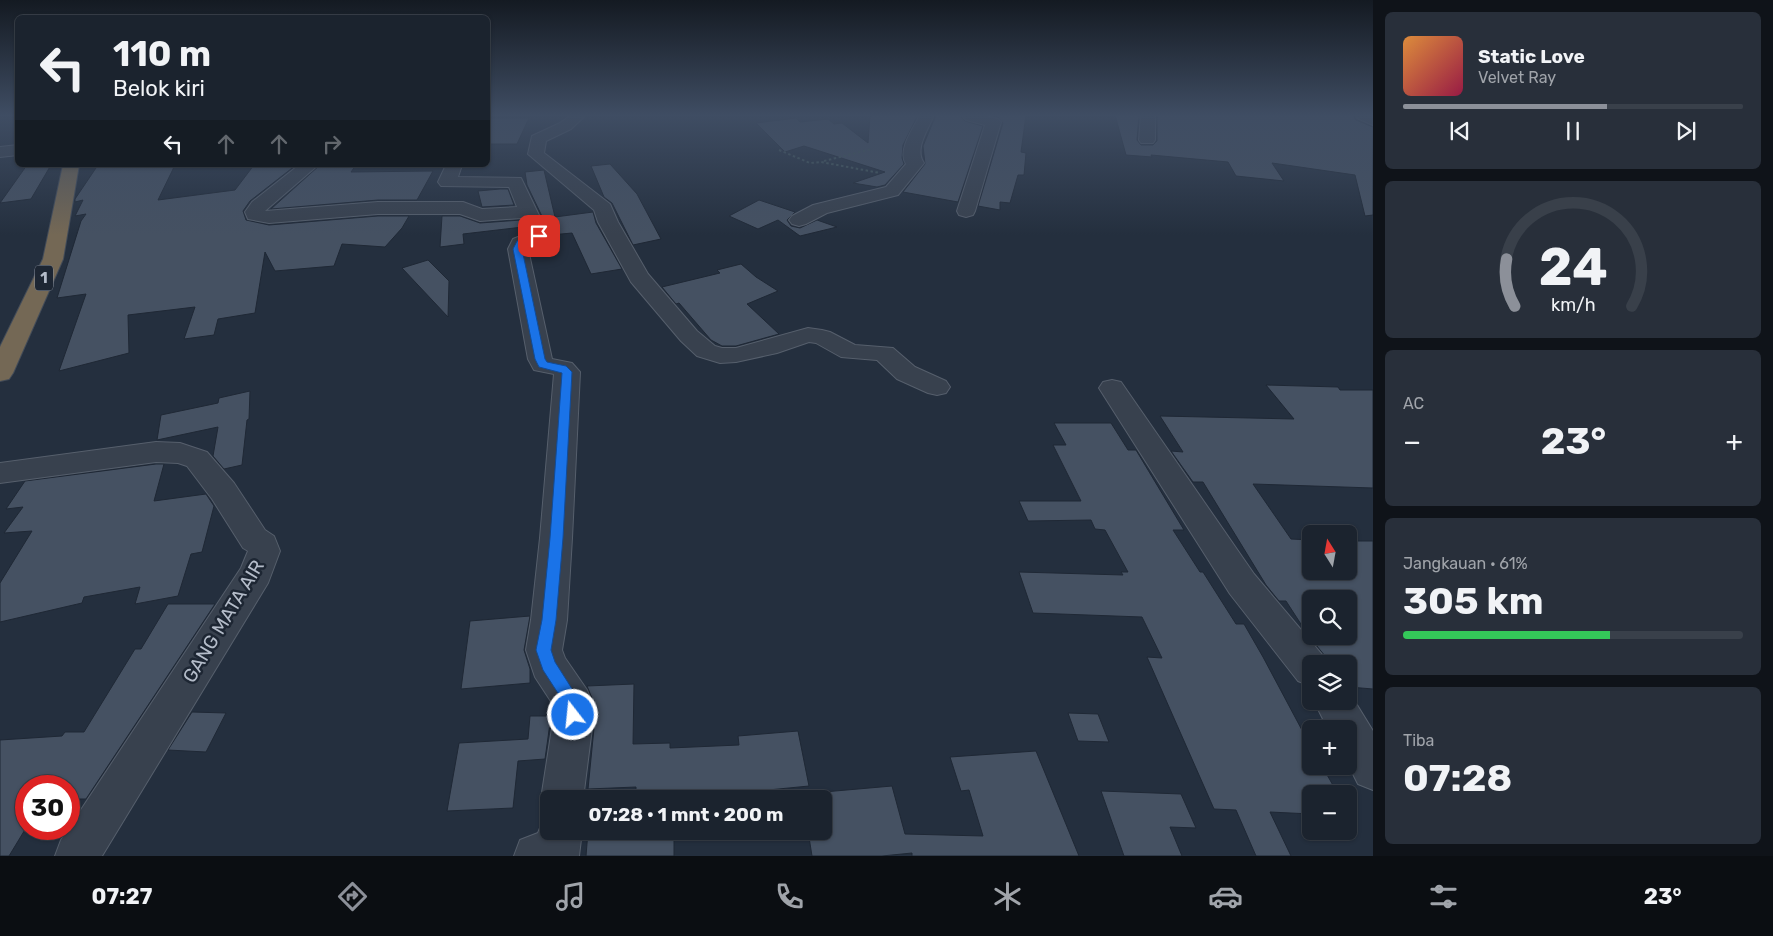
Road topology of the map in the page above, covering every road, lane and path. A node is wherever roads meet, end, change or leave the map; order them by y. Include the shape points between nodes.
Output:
1 (537, 155) edge
2 (791, 155) edge
3 (849, 155) edge
4 (912, 155) edge
5 (984, 155) edge
6 (821, 162) junction
7 (71, 167) edge
8 (308, 167) edge
9 (453, 167) edge
10 (902, 178) junction
11 (966, 211) dead end
12 (528, 212) junction
13 (799, 220) dead end
14 (0, 373) edge
15 (937, 387) dead end
16 (1112, 388) dead end
17 (0, 472) edge
18 (1302, 658) edge
19 (1338, 710) edge
20 (1373, 769) edge
21 (563, 790) edge
22 (559, 840) edge
23 (77, 856) edge
24 (536, 856) edge

1 - 15 street via 603,208 639,277 689,336 706,351 720,356 736,355 808,335 822,337 850,352 884,353 906,373
2 - 6 path via 810,163
3 - 6 path
4 - 10 street via 916,164
5 - 11 street
6 - 10 path
7 - 14 highway, 1 via 52,259
8 - 12 street via 259,206 255,215 269,217 378,208 443,207 463,208 480,215
9 - 12 street via 447,182 515,182
10 - 13 street via 892,190 820,209
12 - 21 street via 539,236 520,243 518,249 540,359 543,365 563,368 567,372 556,538 544,650 548,665 573,703
16 - 18 street via 1242,584
17 - 23 street, GANG MATA AIR via 156,452 180,453 197,459 223,491 254,539 263,545 256,572
19 - 20 street
22 - 24 street via 558,854

